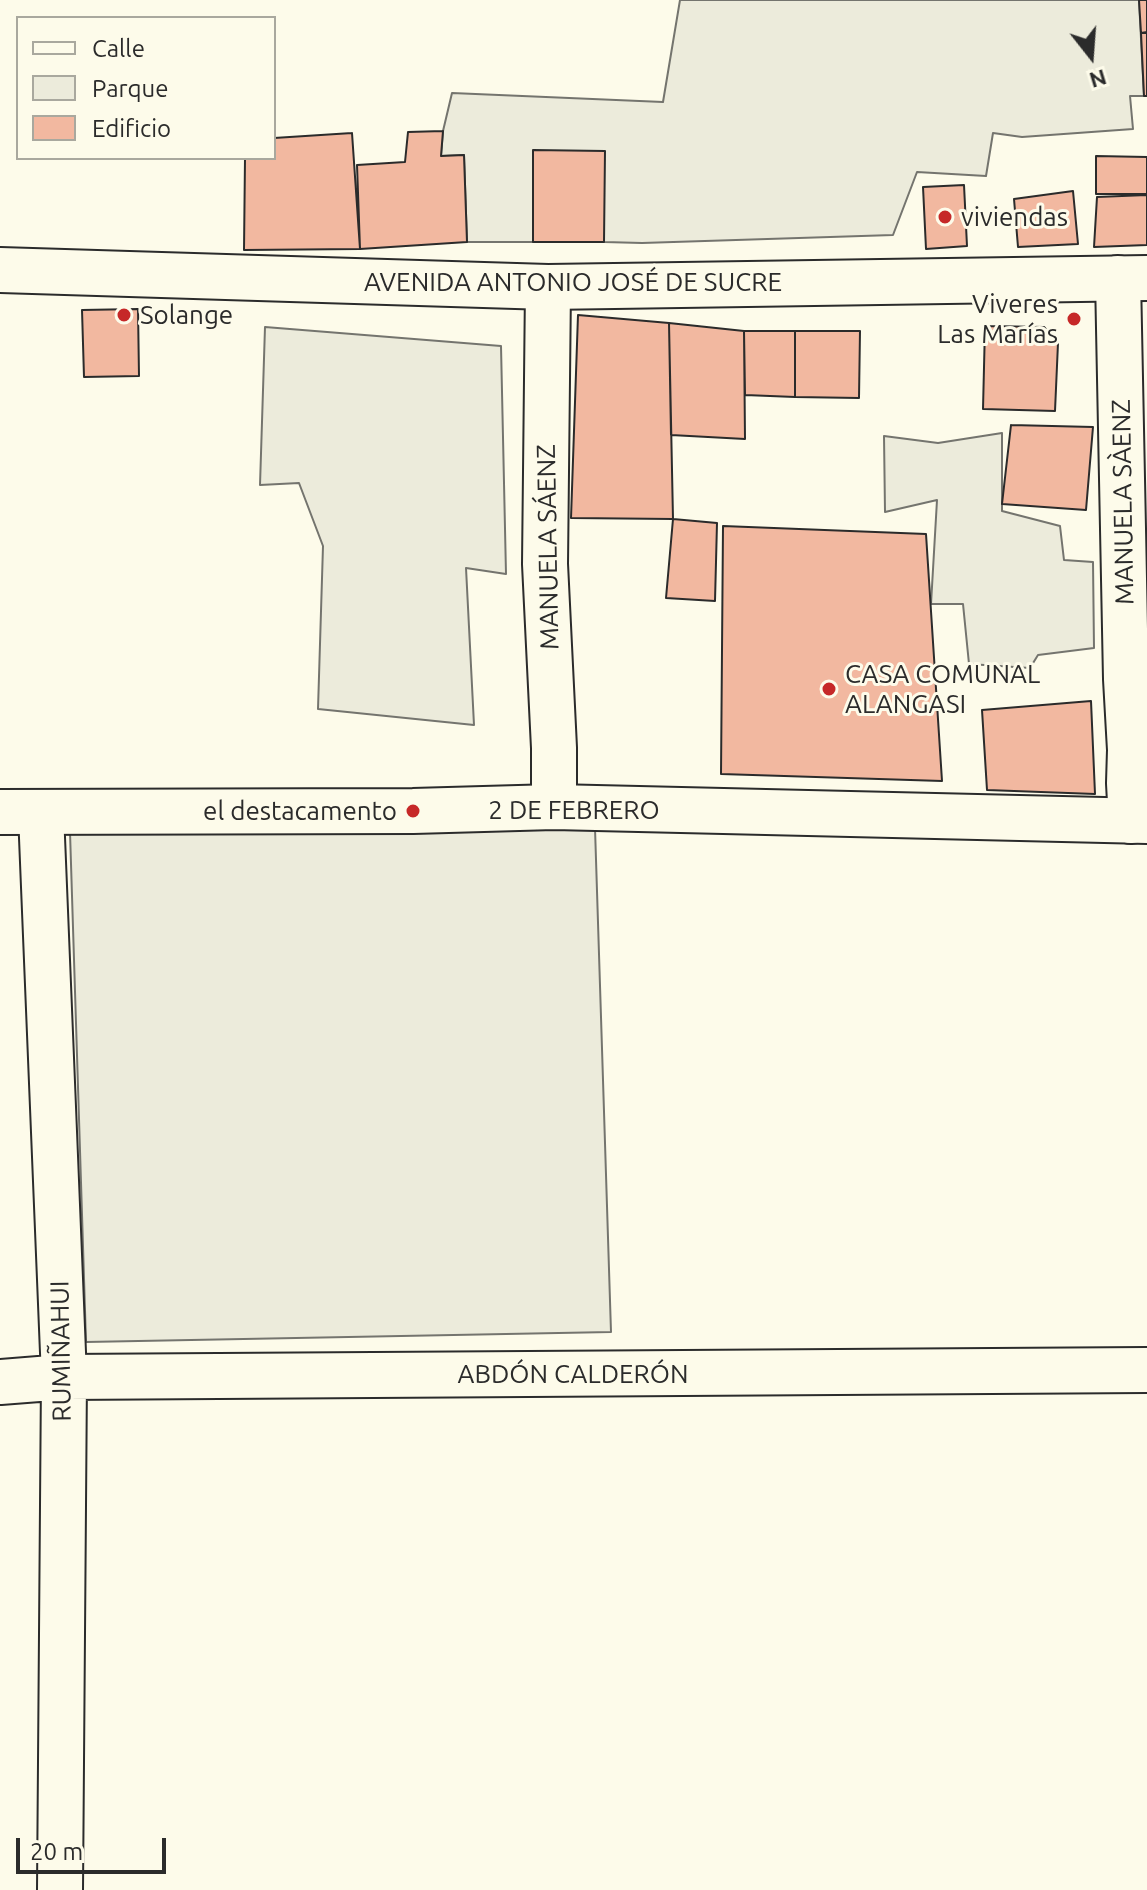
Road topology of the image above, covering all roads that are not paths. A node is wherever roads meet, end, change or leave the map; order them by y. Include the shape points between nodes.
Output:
1 (0, 270) edge
2 (1132, 278) edge
3 (548, 287) junction
4 (554, 807) junction
5 (20, 813) edge
6 (1139, 821) edge
7 (1147, 1370) edge
8 (64, 1377) junction
9 (0, 1382) edge
10 (60, 1890) edge

1 - 3 street, AVENIDA ANTONIO JOSÉ DE SUCRE
2 - 3 street, AVENIDA ANTONIO JOSÉ DE SUCRE
2 - 6 street, MANUELA SÀENZ via 1126,664 1129,783
3 - 4 street, MANUELA SÁENZ via 545,564
4 - 5 street, 2 DE FEBRERO
4 - 6 street, 2 DE FEBRERO
5 - 8 street, RUMIÑAHUI
7 - 8 street, ABDÓN CALDERÓN
8 - 9 street, ABDÓN CALDERÓN
8 - 10 street, RUMIÑAHUI

